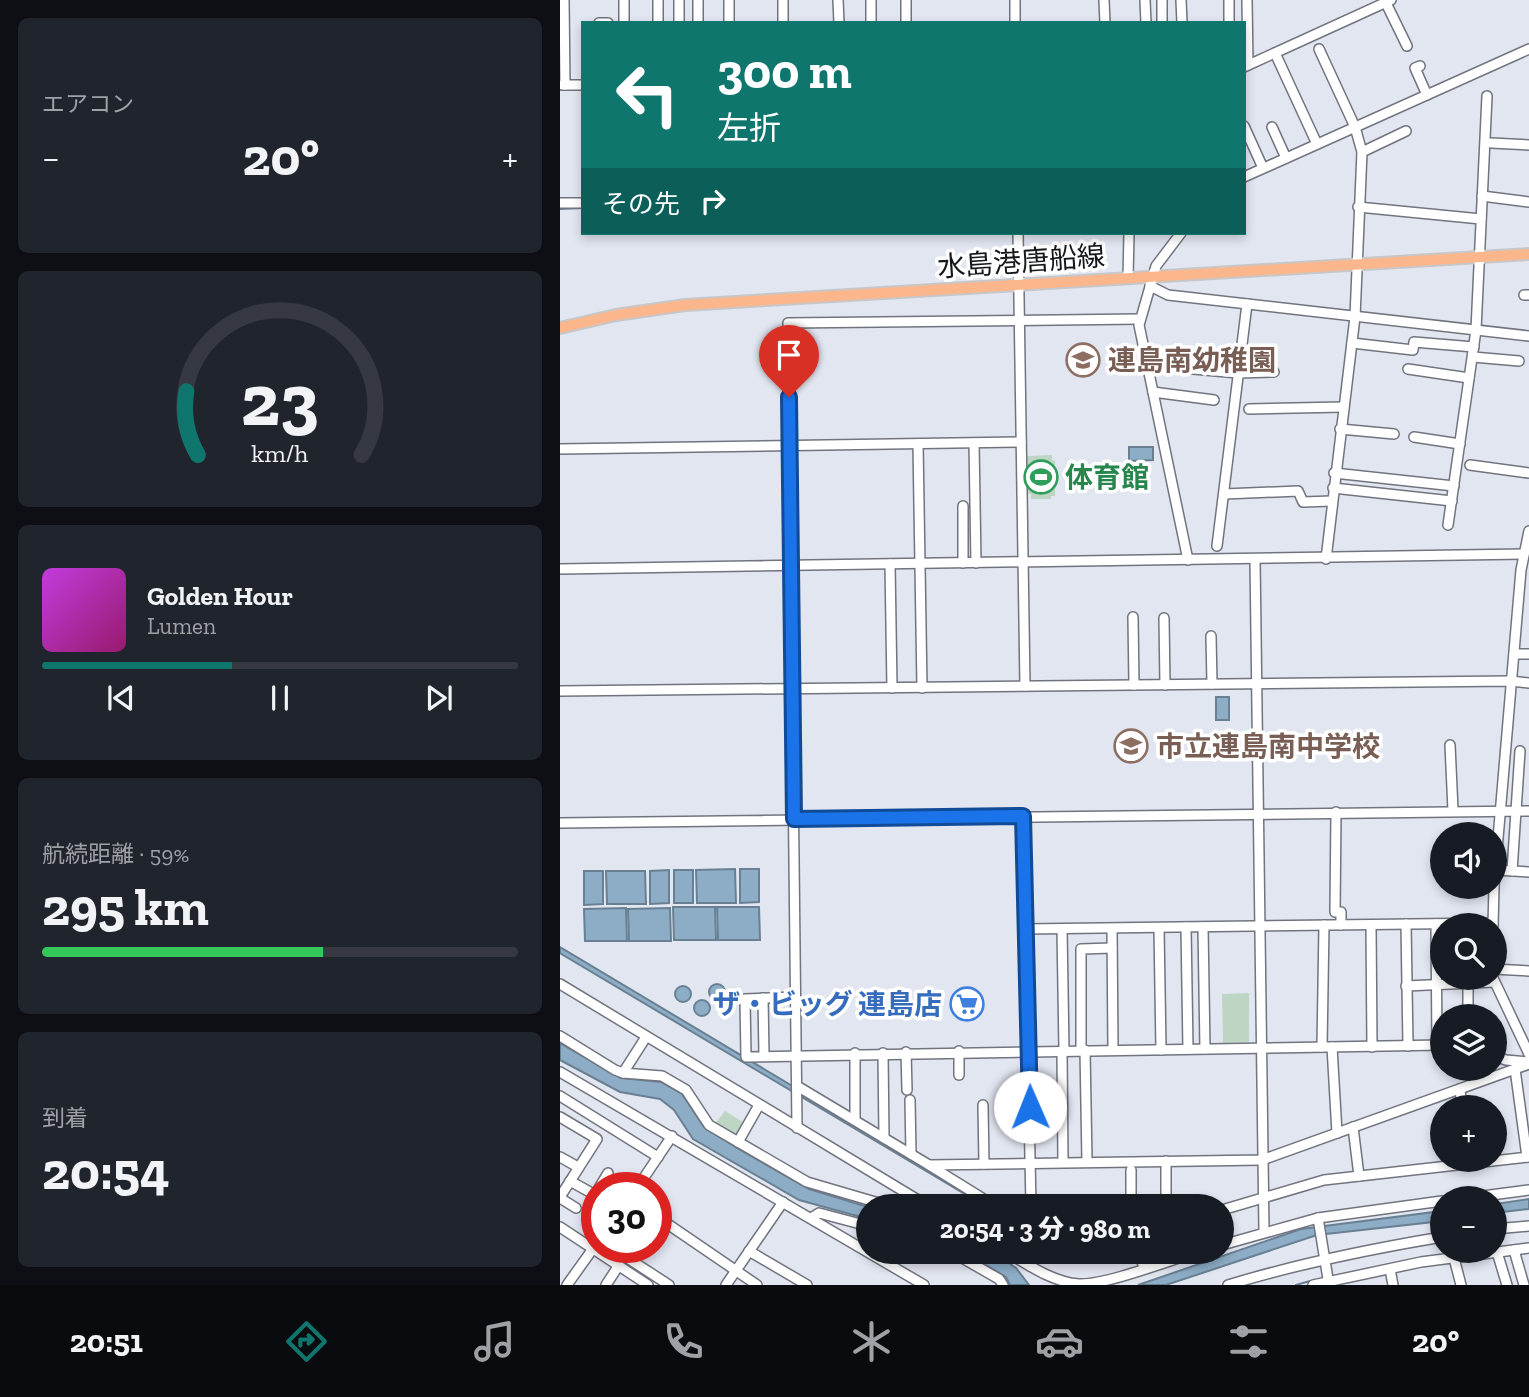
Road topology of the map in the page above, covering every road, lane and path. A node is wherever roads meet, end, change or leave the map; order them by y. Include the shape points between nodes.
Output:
1 (564, 0) edge
2 (624, 0) edge
3 (658, 0) edge
4 (679, 0) edge
5 (698, 0) edge
6 (729, 0) edge
7 (783, 0) edge
8 (838, 0) edge
9 (871, 0) edge
10 (906, 0) edge
11 (1015, 0) edge
12 (1104, 0) edge
13 (1145, 0) edge
14 (1162, 0) edge
15 (1181, 0) edge
16 (1229, 0) edge
17 (1247, 0) edge
18 (1388, 1) edge
19 (624, 21) edge
20 (658, 21) edge
21 (679, 21) edge
22 (698, 21) edge
23 (729, 21) edge
24 (783, 21) edge
25 (839, 21) edge
26 (871, 21) edge
27 (906, 21) edge
28 (1015, 21) edge
29 (1105, 21) edge
30 (1146, 21) edge
31 (1162, 21) edge
32 (1182, 21) edge
33 (1229, 21) edge
34 (1407, 46) dead end
35 (1320, 49) dead end
36 (1529, 49) edge
37 (1275, 52) junction
38 (1246, 66) edge
39 (1415, 68) dead end
40 (563, 85) edge
41 (581, 85) edge
42 (1427, 95) junction
43 (1487, 96) dead end
44 (1272, 127) dead end
45 (1246, 130) edge
46 (1356, 130) junction
47 (1406, 131) dead end
48 (1491, 143) dead end
49 (1317, 144) junction
50 (1529, 145) edge
51 (1362, 152) junction
52 (1286, 158) junction
53 (1263, 168) junction
54 (1246, 176) edge
55 (1482, 197) junction
56 (1529, 202) edge
57 (560, 203) edge
58 (581, 203) edge
59 (1358, 207) junction
60 (1481, 219) junction
61 (1018, 235) edge
62 (1129, 235) edge
63 (1179, 235) edge
64 (1529, 254) edge
65 (1479, 257) junction
66 (1358, 264) junction
67 (1128, 278) junction
68 (1152, 281) junction
69 (1018, 284) junction
70 (1247, 304) junction
71 (1355, 317) junction
72 (1140, 319) junction
73 (1020, 320) junction
74 (560, 328) edge
75 (1476, 330) junction
76 (1529, 336) edge
77 (1352, 343) junction
78 (1473, 352) junction
79 (1519, 361) dead end
80 (1171, 367) dead end
81 (1408, 369) dead end
82 (1274, 372) dead end
83 (1238, 373) junction
84 (1469, 378) junction
85 (1153, 392) junction
86 (1214, 400) dead end
87 (1343, 407) junction
88 (1249, 409) dead end
89 (1340, 429) junction
90 (1394, 434) dead end
91 (1414, 437) dead end
92 (1021, 442) junction
93 (974, 443) junction
94 (918, 444) junction
95 (1460, 444) junction
96 (789, 445) junction
97 (560, 449) edge
98 (1470, 465) dead end
99 (1335, 473) junction
100 (1529, 473) edge
101 (1454, 486) junction
102 (1333, 488) junction
103 (1223, 494) junction
104 (1332, 501) junction
105 (1452, 501) junction
106 (963, 506) dead end
107 (1448, 525) dead end
108 (1529, 531) edge
109 (1217, 546) dead end
110 (1526, 550) edge
111 (1255, 559) junction
112 (1326, 559) junction
113 (1188, 560) junction
114 (1022, 562) junction
115 (963, 563) junction
116 (976, 563) junction
117 (890, 564) junction
118 (921, 564) junction
119 (790, 566) junction
120 (560, 569) edge
121 (1133, 617) dead end
122 (1164, 618) dead end
123 (1211, 636) dead end
124 (1514, 654) junction
125 (1529, 654) edge
126 (1511, 681) junction
127 (1529, 683) edge
128 (1212, 684) junction
129 (1256, 684) junction
130 (1135, 685) junction
131 (1165, 685) junction
132 (1025, 686) junction
133 (892, 688) junction
134 (922, 688) junction
135 (792, 689) junction
136 (560, 691) edge
137 (1450, 744) dead end
138 (1505, 750) junction
139 (1525, 752) edge
140 (1453, 810) junction
141 (1500, 810) junction
142 (1515, 810) junction
143 (1529, 811) edge
144 (1336, 812) junction
145 (1257, 813) junction
146 (1023, 816) junction
147 (794, 819) junction
148 (1499, 822) edge
149 (560, 823) edge
150 (1507, 871) edge
151 (1511, 871) junction
152 (1529, 872) edge
153 (1406, 924) junction
154 (1430, 924) edge
155 (1324, 925) junction
156 (1341, 925) junction
157 (1371, 925) junction
158 (1259, 926) junction
159 (1186, 927) junction
160 (1203, 927) junction
161 (1159, 928) junction
162 (1026, 929) junction
163 (1062, 929) junction
164 (1112, 929) junction
165 (1112, 948) junction
166 (1507, 970) edge
167 (1529, 971) edge
168 (560, 984) edge
169 (1430, 984) edge
170 (1406, 986) junction
171 (1499, 990) edge
172 (795, 997) junction
173 (763, 998) junction
174 (560, 1036) edge
175 (646, 1037) junction
176 (1373, 1046) junction
177 (1408, 1046) junction
178 (1430, 1046) edge
179 (1327, 1047) junction
180 (1261, 1048) junction
181 (1188, 1049) junction
182 (1205, 1049) junction
183 (1083, 1050) junction
184 (1113, 1050) junction
185 (1161, 1050) junction
186 (959, 1051) junction
187 (1029, 1051) junction
188 (1063, 1051) junction
189 (906, 1052) junction
190 (855, 1053) junction
191 (883, 1053) junction
192 (1529, 1054) edge
193 (796, 1055) junction
194 (764, 1056) junction
195 (1507, 1060) edge
196 (1529, 1063) edge
197 (1515, 1069) junction
198 (560, 1072) edge
199 (624, 1073) junction
200 (959, 1074) dead end
201 (1460, 1089) junction
202 (797, 1090) junction
203 (907, 1090) dead end
204 (1461, 1095) edge
205 (560, 1096) edge
206 (910, 1100) dead end
207 (759, 1105) junction
208 (984, 1105) dead end
209 (560, 1117) edge
210 (855, 1120) junction
211 (1353, 1127) junction
212 (797, 1128) junction
213 (1337, 1133) junction
214 (672, 1136) junction
215 (884, 1138) junction
216 (738, 1142) junction
217 (911, 1154) junction
218 (560, 1157) edge
219 (658, 1157) junction
220 (1528, 1157) edge
221 (1507, 1159) edge
222 (1262, 1160) junction
223 (1166, 1161) junction
224 (1087, 1162) junction
225 (1030, 1163) junction
226 (1063, 1163) junction
227 (984, 1164) junction
228 (929, 1165) junction
229 (578, 1167) junction
230 (1430, 1167) edge
231 (1130, 1170) dead end
232 (648, 1172) edge
233 (1359, 1176) junction
234 (566, 1180) edge
235 (1529, 1190) edge
236 (1507, 1193) edge
237 (903, 1194) edge
238 (976, 1194) edge
239 (1031, 1194) edge
240 (1131, 1194) edge
241 (1166, 1194) edge
242 (856, 1197) edge
243 (560, 1198) edge
244 (1264, 1200) junction
245 (783, 1202) junction
246 (1430, 1203) edge
247 (1234, 1207) edge
248 (576, 1208) dead end
249 (811, 1218) junction
250 (1319, 1220) junction
251 (856, 1223) edge
252 (1529, 1226) edge
253 (560, 1227) edge
254 (672, 1227) edge
255 (1507, 1228) edge
256 (1264, 1231) junction
257 (581, 1238) edge
258 (1430, 1239) edge
259 (1234, 1241) edge
260 (1529, 1248) edge
261 (1514, 1250) junction
262 (749, 1251) junction
263 (1507, 1251) edge
264 (1325, 1261) junction
265 (1430, 1262) edge
266 (583, 1263) edge
267 (616, 1263) edge
268 (635, 1263) edge
269 (1455, 1263) edge
270 (1500, 1263) edge
271 (973, 1264) edge
272 (1027, 1264) edge
273 (1143, 1264) edge
274 (1157, 1264) edge
275 (619, 1265) junction
276 (1030, 1266) joint
277 (1144, 1268) junction
278 (1390, 1269) junction
279 (736, 1271) junction
280 (1328, 1280) edge
281 (1051, 1281) edge
282 (910, 1282) edge
283 (567, 1285) edge
284 (606, 1285) edge
285 (648, 1285) edge
286 (668, 1285) edge
287 (726, 1285) edge
288 (757, 1285) edge
289 (807, 1285) edge
290 (924, 1285) edge
291 (1003, 1285) edge
292 (1227, 1285) edge
293 (1313, 1285) edge
294 (1393, 1285) edge
295 (1461, 1285) edge
296 (1507, 1285) edge
297 (1524, 1285) edge

1 - 40 street
2 - 19 street
3 - 20 street
4 - 21 street
5 - 22 street
6 - 23 street
7 - 24 street
8 - 25 street
9 - 26 street
10 - 27 street
11 - 28 street
12 - 29 street
13 - 30 street
14 - 31 street
15 - 32 street
16 - 33 street
17 - 38 street
18 - 34 street
18 - 37 street
35 - 46 street
36 - 42 street
37 - 38 street
37 - 49 street
39 - 42 street
40 - 41 street
42 - 46 street
43 - 55 street
44 - 52 street
45 - 53 street
46 - 49 street
46 - 51 street
47 - 51 street
48 - 50 street
49 - 52 street
51 - 59 street
52 - 53 street
53 - 54 street
55 - 56 street
55 - 60 street
57 - 58 street
59 - 60 street
59 - 66 street
60 - 65 street
61 - 69 street
62 - 67 street
63 - 68 street via 1160,259
64 - 65 main road, 水島港唐船線
65 - 66 main road, 水島港唐船線
65 - 75 street
66 - 68 main road, 水島港唐船線
66 - 71 street
67 - 68 main road, 水島港唐船線
67 - 69 main road, 水島港唐船線
68 - 70 street via 1168,295
68 - 72 street
69 - 73 street
69 - 74 main road, 水島港唐船線 via 685,305
70 - 71 street
70 - 83 street
71 - 75 street
71 - 77 street
72 - 73 street
72 - 85 street
73 - 92 street
73 - 96 street via 788,323
75 - 76 street
75 - 78 street
77 - 78 street via 1413,350 1414,342
77 - 87 street
78 - 79 street
78 - 84 street
80 - 83 street
81 - 84 street
82 - 83 street
83 - 103 street
84 - 95 street
85 - 86 street
85 - 113 street
87 - 88 street
87 - 89 street
89 - 90 street
89 - 99 street
91 - 95 street
92 - 93 street
92 - 114 street
93 - 94 street
93 - 116 street
94 - 96 street
94 - 118 street
95 - 101 street
96 - 97 street
96 - 119 street
98 - 100 street
99 - 101 street
99 - 102 street
101 - 105 street
102 - 104 street
102 - 105 street
103 - 104 street via 1298,491 1303,502
103 - 109 street
104 - 112 street
105 - 107 street
106 - 115 street
108 - 110 street
110 - 112 street
110 - 124 street
111 - 112 street
111 - 113 street
111 - 129 street
113 - 114 street
114 - 116 street
114 - 132 street
115 - 116 street
115 - 118 street
117 - 118 street
117 - 119 street
117 - 133 street
118 - 134 street
119 - 120 street
119 - 135 street
121 - 130 street
122 - 131 street
123 - 128 street
124 - 125 street
124 - 126 street
126 - 127 street
126 - 129 street
126 - 138 street
128 - 129 street
128 - 131 street
129 - 145 street
130 - 131 street
130 - 132 street
132 - 134 street
133 - 134 street
133 - 135 street
135 - 136 street
135 - 147 street
137 - 140 street
138 - 139 street
138 - 141 street
139 - 142 street
140 - 141 street
140 - 144 street
141 - 142 street
141 - 148 street
142 - 143 street
142 - 151 street
144 - 145 street
144 - 156 street via 1335,912 1341,912
145 - 146 street
145 - 158 street
146 - 147 street
146 - 162 street
147 - 149 street
147 - 172 street
150 - 151 street
151 - 152 street
153 - 154 street
153 - 157 street
153 - 170 street
155 - 156 street
155 - 158 street
155 - 179 street
156 - 157 street
157 - 176 street
158 - 160 street
158 - 180 street
159 - 160 street
159 - 161 street
159 - 181 street
160 - 182 street
161 - 164 street
161 - 185 street
162 - 163 street
162 - 187 street
163 - 164 street
163 - 188 street
164 - 165 street
165 - 183 street via 1081,949
165 - 184 street
166 - 167 street
168 - 175 street
169 - 170 street
170 - 177 street
171 - 192 street
172 - 173 street
172 - 193 street
173 - 194 street
173 - 194 street via 745,999 746,1057
174 - 199 street
175 - 199 street
175 - 207 street
176 - 177 street
176 - 179 street
177 - 178 street
179 - 180 street
179 - 213 street
180 - 182 street
180 - 222 street
181 - 182 street
181 - 185 street
183 - 184 street
183 - 188 street
183 - 224 street
184 - 185 street
186 - 187 street
186 - 189 street
186 - 200 street
187 - 188 street
187 - 225 street
188 - 226 street
189 - 191 street
189 - 203 street
190 - 191 street
190 - 193 street
190 - 210 street
191 - 215 street
193 - 194 street
193 - 202 street
195 - 196 street
196 - 197 street
197 - 201 street
197 - 220 street
198 - 214 street
199 - 216 street via 662,1076 685,1090 709,1125
201 - 204 street
201 - 211 street
202 - 210 street
202 - 212 street
205 - 219 street
206 - 217 street
207 - 212 street
207 - 216 street
208 - 227 street
209 - 229 street via 597,1139
210 - 215 street
211 - 213 street
211 - 233 street
212 - 237 street
213 - 222 street
214 - 219 street
214 - 245 street
215 - 217 street
216 - 242 street via 815,1186
217 - 228 street
218 - 229 street
219 - 232 street
220 - 221 street
222 - 223 street
222 - 244 street
223 - 224 street
223 - 241 street
224 - 226 street
225 - 226 street
225 - 227 street
225 - 239 street
227 - 228 street
228 - 238 street
229 - 234 street
230 - 233 street
231 - 240 street
233 - 244 street via 1324,1180
234 - 243 street
235 - 236 street
243 - 248 street
244 - 247 street
244 - 256 street
245 - 249 street
245 - 262 street
246 - 250 street
249 - 251 street via 819,1213
249 - 282 street
250 - 256 street
250 - 264 street
252 - 255 street
253 - 257 street
254 - 279 street
256 - 259 street
258 - 264 street
260 - 261 street
261 - 263 street
261 - 297 street
262 - 279 street
262 - 289 street
264 - 280 street
264 - 292 street
265 - 278 street
266 - 283 street
267 - 275 street
268 - 286 street
269 - 295 street
270 - 296 street
271 - 291 street
272 - 276 street
273 - 277 street
274 - 277 street
275 - 284 street
275 - 285 street
276 - 281 street
277 - 281 street via 1091,1283
278 - 280 street
278 - 294 street
279 - 287 street
279 - 288 street
280 - 293 street
282 - 290 street

